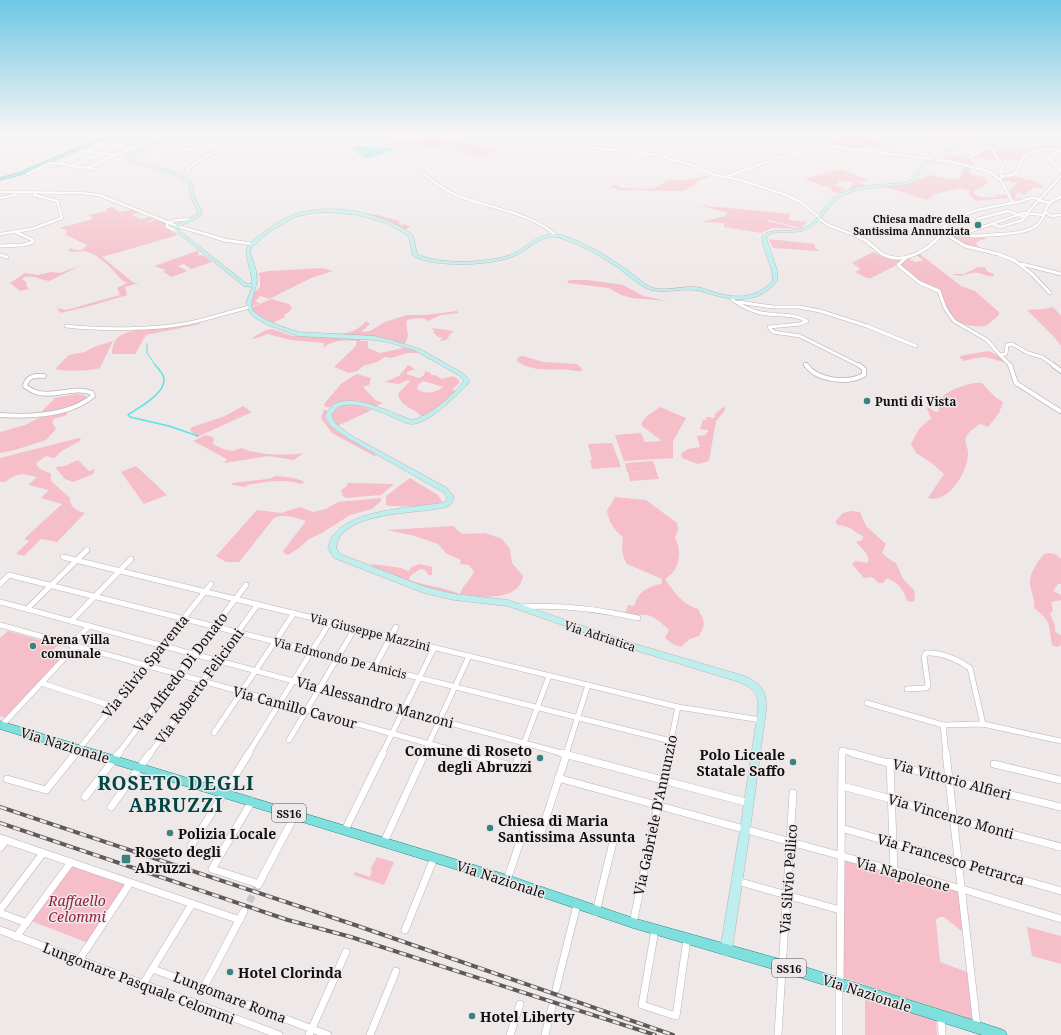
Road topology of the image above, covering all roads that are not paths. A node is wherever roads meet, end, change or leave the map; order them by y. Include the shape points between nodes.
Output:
1 (188, 182) edge
2 (436, 182) edge
3 (748, 182) edge
4 (909, 182) edge
5 (1002, 182) edge
6 (1055, 182) edge
7 (0, 192) edge
8 (21, 194) junction
9 (1061, 197) edge
10 (0, 198) edge
11 (1038, 199) junction
12 (1050, 202) junction
13 (1013, 203) junction
14 (1027, 213) junction
15 (1044, 214) junction
16 (1020, 215) junction
17 (1061, 215) edge
18 (819, 218) junction
19 (192, 219) junction
20 (978, 219) dead end
21 (1023, 219) junction
22 (169, 222) junction
23 (992, 224) junction
24 (177, 226) junction
25 (15, 232) junction
26 (179, 232) junction
27 (0, 234) edge
28 (944, 234) junction
29 (962, 234) dead end
30 (555, 235) junction
31 (0, 244) edge
32 (252, 244) junction
33 (0, 255) edge
34 (907, 256) junction
35 (7, 257) dead end
36 (1014, 260) junction
37 (1061, 274) edge
38 (254, 286) junction
39 (1050, 293) dead end
40 (733, 300) junction
41 (249, 307) junction
42 (66, 326) dead end
43 (916, 346) dead end
44 (1000, 355) junction
45 (805, 364) dead end
46 (1061, 371) edge
47 (44, 376) dead end
48 (1060, 411) dead end
49 (0, 415) edge
50 (87, 550) dead end
51 (63, 557) dead end
52 (130, 559) dead end
53 (77, 560) junction
54 (120, 570) junction
55 (0, 584) edge
56 (211, 584) dead end
57 (51, 585) junction
58 (246, 585) dead end
59 (205, 591) junction
60 (94, 596) junction
61 (235, 599) junction
62 (0, 602) edge
63 (258, 604) junction
64 (519, 607) junction
65 (27, 609) junction
66 (294, 613) junction
67 (638, 618) dead end
68 (183, 619) junction
69 (71, 621) junction
70 (330, 622) junction
71 (0, 625) edge
72 (89, 626) junction
73 (214, 626) junction
74 (396, 627) dead end
75 (355, 628) junction
76 (238, 632) junction
77 (391, 637) junction
78 (275, 641) junction
79 (161, 645) junction
80 (73, 646) junction
81 (434, 648) junction
82 (313, 650) junction
83 (194, 654) junction
84 (469, 656) junction
85 (338, 657) junction
86 (218, 660) junction
87 (145, 666) junction
88 (375, 666) junction
89 (256, 670) junction
90 (178, 675) junction
91 (549, 676) junction
92 (420, 678) junction
93 (294, 681) junction
94 (202, 682) junction
95 (41, 683) junction
96 (455, 686) junction
97 (588, 686) junction
98 (320, 688) junction
99 (907, 689) dead end
100 (241, 692) junction
101 (280, 703) junction
102 (867, 703) dead end
103 (112, 706) junction
104 (678, 707) junction
105 (537, 708) junction
106 (307, 710) junction
107 (404, 710) junction
108 (578, 718) junction
109 (440, 720) junction
110 (761, 720) junction
111 (943, 724) junction
112 (983, 724) junction
113 (1, 725) edge
114 (214, 733) dead end
115 (392, 733) junction
116 (289, 740) dead end
117 (671, 741) junction
118 (1061, 741) edge
119 (524, 742) junction
120 (429, 743) junction
121 (79, 749) junction
122 (566, 754) junction
123 (114, 760) junction
124 (890, 762) junction
125 (994, 764) dead end
126 (140, 768) junction
127 (558, 778) junction
128 (7, 779) dead end
129 (663, 779) junction
130 (950, 780) junction
131 (1061, 780) edge
132 (842, 786) junction
133 (224, 793) junction
134 (793, 793) dead end
135 (85, 797) dead end
136 (891, 799) junction
137 (252, 801) junction
138 (749, 803) junction
139 (657, 805) junction
140 (111, 807) dead end
141 (1061, 807) edge
142 (296, 814) junction
143 (954, 819) junction
144 (841, 828) junction
145 (345, 830) junction
146 (745, 830) junction
147 (3, 839) edge
148 (893, 841) junction
149 (384, 842) junction
150 (613, 842) dead end
151 (790, 842) junction
152 (191, 846) dead end
153 (1061, 847) edge
154 (0, 848) edge
155 (43, 853) junction
156 (841, 857) junction
157 (434, 858) junction
158 (72, 862) junction
159 (959, 862) junction
160 (894, 871) junction
161 (507, 880) junction
162 (737, 881) junction
163 (130, 883) junction
164 (962, 889) junction
165 (1061, 890) edge
166 (787, 895) junction
167 (192, 904) junction
168 (577, 905) junction
169 (0, 910) edge
170 (840, 910) junction
171 (244, 911) tunnel mouth
172 (596, 912) junction
173 (0, 913) edge
174 (1061, 919) edge
175 (240, 920) junction
176 (27, 923) junction
177 (633, 923) junction
178 (0, 930) edge
179 (405, 930) dead end
180 (655, 930) junction
181 (16, 937) junction
182 (687, 939) junction
183 (726, 950) junction
184 (346, 952) dead end
185 (79, 960) junction
186 (783, 966) junction
187 (153, 969) junction
188 (396, 971) dead end
189 (143, 984) junction
190 (839, 984) junction
191 (204, 987) junction
192 (556, 989) tunnel mouth
193 (520, 1004) dead end
194 (552, 1007) tunnel mouth
195 (942, 1016) junction
196 (977, 1028) junction
197 (310, 1032) edge
198 (279, 1035) edge
199 (328, 1035) edge
200 (370, 1035) edge
201 (510, 1035) edge
202 (545, 1035) edge
203 (778, 1035) edge
204 (839, 1035) edge
205 (942, 1035) edge
206 (1001, 1035) edge

1 - 19 main road via 200,215
2 - 30 street via 473,202 524,217
3 - 18 street via 799,202
4 - 18 main road via 841,195
5 - 13 street
6 - 11 street
7 - 8 street
8 - 10 street
8 - 22 street via 56,192 99,195
8 - 25 street via 33,194 55,200 62,218
9 - 12 street
11 - 12 street
11 - 13 street via 1030,197 1024,202
11 - 14 street
12 - 15 street
13 - 28 street via 986,207 963,216 946,225 943,228
14 - 15 street
14 - 16 street
14 - 21 street
15 - 17 street
15 - 28 street via 1036,227 1009,233 977,236
16 - 20 street via 1008,211
16 - 21 street
16 - 23 street
18 - 34 street via 867,241 887,257
18 - 40 main road via 802,230 776,231 766,235 764,237 775,281 763,292
19 - 22 street
19 - 24 main road
21 - 23 street via 1000,227
22 - 24 street
22 - 26 street via 167,227
23 - 29 street
24 - 26 main road via 175,229
24 - 32 street via 224,240
25 - 27 street
25 - 31 street via 33,242 23,245
26 - 38 main road via 246,285
28 - 34 street via 926,250
28 - 36 street via 965,246
30 - 32 main road via 544,237 512,256 500,260 430,262 415,256 411,236 393,224 362,215 321,212 291,217
30 - 40 main road via 599,253 652,289 692,288
32 - 38 main road via 248,252
33 - 35 street
34 - 44 street via 898,265 920,282 938,291 954,321 987,340
36 - 37 street via 1032,268
36 - 39 street
38 - 41 main road via 250,294
40 - 43 street via 820,311 867,326
40 - 45 street via 759,313 795,316 806,320 803,324 769,327 773,332 800,336 856,363 864,369 864,375 851,380 831,379 808,370
41 - 42 street via 189,323 151,328
41 - 64 main road, Via Adriatica via 253,315 260,320 290,332 374,338 411,347 465,377 465,384 427,417 418,421 410,422 350,402 340,404 328,415 332,424 348,436 446,491 451,498 444,505 373,515 343,530 334,540 332,547 341,558 424,590 454,597 498,601
44 - 46 street via 1006,354 1007,345 1012,344 1042,357
44 - 48 street via 1011,366 1016,383
47 - 49 street via 30,378 25,386 37,393 85,390 92,393 92,396 84,404 51,413 26,417
50 - 53 street
51 - 53 street, Via Giuseppe Mazzini
52 - 54 street
53 - 54 street, Via Giuseppe Mazzini
53 - 57 street
54 - 59 street, Via Giuseppe Mazzini
54 - 60 street
55 - 57 street, Via Edmondo De Amicis via 9,575
56 - 59 street, Via Silvio Spaventa
57 - 60 street, Via Edmondo De Amicis
57 - 65 street
58 - 61 street, Via Alfredo Di Donato
59 - 61 street, Via Giuseppe Mazzini
59 - 68 street, Via Silvio Spaventa
60 - 68 street, Via Edmondo De Amicis
60 - 69 street
61 - 63 street, Via Giuseppe Mazzini
61 - 73 street, Via Alfredo Di Donato
62 - 65 street, Via Alessandro Manzoni
63 - 66 street, Via Giuseppe Mazzini
63 - 76 street, Via Roberto Felicioni
64 - 67 street via 564,607
64 - 110 main road, Via Adriatica via 572,627 747,681 762,693
65 - 69 street, Via Alessandro Manzoni
66 - 70 street, Via Giuseppe Mazzini
66 - 78 street
68 - 73 street, Via Edmondo De Amicis
68 - 79 street, Via Silvio Spaventa
69 - 72 street, Via Alessandro Manzoni
70 - 75 street, Via Giuseppe Mazzini
70 - 82 street
71 - 80 street, Via Camillo Cavour
72 - 79 street, Via Alessandro Manzoni
72 - 80 street
73 - 76 street, Via Edmondo De Amicis
73 - 83 street, Via Alfredo Di Donato
74 - 77 street
75 - 77 street, Via Giuseppe Mazzini
75 - 85 street
76 - 78 street, Via Edmondo De Amicis
76 - 86 street, Via Roberto Felicioni
77 - 81 street, Via Giuseppe Mazzini
77 - 88 street
78 - 82 street, Via Edmondo De Amicis
78 - 89 street
79 - 83 street, Via Alessandro Manzoni
79 - 87 street, Via Silvio Spaventa
80 - 87 street, Via Camillo Cavour
80 - 95 street
81 - 84 street, Via Giuseppe Mazzini
81 - 92 street
82 - 85 street, Via Edmondo De Amicis
82 - 93 street
83 - 86 street, Via Alessandro Manzoni
83 - 90 street, Via Alfredo Di Donato
84 - 91 street, Via Giuseppe Mazzini
84 - 96 street
85 - 88 street, Via Edmondo De Amicis
85 - 98 street
86 - 89 street, Via Alessandro Manzoni
86 - 94 street, Via Roberto Felicioni
87 - 90 street, Via Camillo Cavour
87 - 103 street, Via Silvio Spaventa
88 - 92 street, Via Edmondo De Amicis
89 - 93 street, Via Alessandro Manzoni
89 - 100 street
90 - 94 street, Via Camillo Cavour
90 - 123 street, Via Alfredo Di Donato
91 - 97 street, Via Giuseppe Mazzini
91 - 105 street
92 - 96 street, Via Edmondo De Amicis
92 - 107 street
93 - 98 street, Via Alessandro Manzoni
93 - 101 street
94 - 100 street, Via Camillo Cavour
94 - 126 street, Via Roberto Felicioni
95 - 103 street
95 - 113 street
96 - 105 street, Via Edmondo De Amicis
96 - 109 street
97 - 104 street, Via Giuseppe Mazzini
97 - 108 street
98 - 106 street
98 - 107 street, Via Alessandro Manzoni
99 - 112 street via 926,688 926,653 932,652 959,661 970,668
100 - 101 street, Via Camillo Cavour
100 - 114 street
101 - 106 street, Via Camillo Cavour
101 - 133 street
102 - 111 street via 898,714
103 - 121 street, Via Silvio Spaventa
104 - 110 street, Via Giuseppe Mazzini
104 - 117 street, Via Gabriele D'Annunzio
105 - 108 street, Via Edmondo De Amicis
105 - 119 street
106 - 115 street, Via Camillo Cavour
106 - 116 street
107 - 109 street, Via Alessandro Manzoni
107 - 115 street
108 - 117 street, Via Edmondo De Amicis
108 - 122 street
109 - 119 street, Via Alessandro Manzoni
109 - 120 street
110 - 138 main road, Via Adriatica
111 - 112 street
111 - 130 street
112 - 118 street
113 - 121 main road, Via Nazionale / SS16
115 - 120 street, Via Camillo Cavour
115 - 145 street
117 - 129 street, Via Gabriele D'Annunzio
119 - 120 street, Via Camillo Cavour via 515,766
119 - 122 street, Via Alessandro Manzoni
120 - 149 street
121 - 123 main road, Via Nazionale / SS16
121 - 128 street, Via Silvio Spaventa via 46,790
122 - 127 street
122 - 129 street, Via Alessandro Manzoni
123 - 126 main road, Via Nazionale / SS16
123 - 135 street, Via Alfredo Di Donato
124 - 130 street, Via Vittorio Alfieri
124 - 132 street, Via Vittorio Alfieri via 842,750
124 - 136 street
125 - 131 street
126 - 133 main road, Via Nazionale / SS16
126 - 140 street, Via Roberto Felicioni
127 - 139 street
127 - 161 street via 540,834 525,827
129 - 138 street, Via Alessandro Manzoni
129 - 139 street, Via Gabriele D'Annunzio
130 - 141 street, Via Vittorio Alfieri
130 - 143 street
132 - 136 street, Via Vincenzo Monti
132 - 144 street
133 - 137 main road, Via Nazionale / SS16
133 - 152 street
134 - 151 street, Via Silvio Pellico
136 - 143 street, Via Vincenzo Monti
136 - 148 street
137 - 142 main road, Via Nazionale / SS16
137 - 142 street via 212,869 258,885
138 - 146 main road, Via Adriatica
139 - 146 street
139 - 177 street, Via Gabriele D'Annunzio
142 - 145 main road, Via Nazionale / SS16
143 - 153 street, Via Vincenzo Monti
143 - 159 street
144 - 148 street, Via Francesco Petrarca
144 - 156 street
145 - 149 main road, Via Nazionale / SS16
146 - 151 street, Via Napoleone
146 - 162 main road, Via Adriatica
147 - 154 street
147 - 155 street
148 - 159 street, Via Francesco Petrarca
148 - 160 street
149 - 157 main road, Via Nazionale / SS16
150 - 172 street
151 - 156 street, Via Napoleone
151 - 166 street, Via Silvio Pellico
155 - 158 street
155 - 169 street
156 - 160 street, Via Napoleone
156 - 170 street
157 - 161 main road, Via Nazionale / SS16
157 - 179 street
158 - 163 street
158 - 176 street
159 - 164 street
159 - 165 street, Via Francesco Petrarca
160 - 164 street, Via Napoleone
161 - 168 main road, Via Nazionale / SS16
162 - 166 street
162 - 183 main road, Via Adriatica
163 - 167 street
163 - 185 street
164 - 174 street, Via Napoleone
164 - 196 street
166 - 170 street
166 - 186 street, Via Silvio Pellico
167 - 175 street
167 - 187 street
168 - 172 main road, Via Nazionale / SS16
168 - 192 street
170 - 190 street
171 - 175 street
172 - 177 main road, Via Nazionale / SS16
173 - 176 street
175 - 191 street
176 - 181 street
177 - 180 main road, Via Nazionale / SS16
178 - 181 street, Lungomare Pasquale Celommi
180 - 182 main road, Via Nazionale / SS16
180 - 182 street via 642,1005 676,1016
181 - 185 street, Lungomare Pasquale Celommi
182 - 183 main road, Via Nazionale / SS16
183 - 186 main road, Via Nazionale / SS16
184 - 197 street
185 - 189 street, Lungomare Pasquale Celommi
186 - 190 main road, Via Nazionale / SS16
186 - 203 street, Via Silvio Pellico
187 - 189 street
187 - 191 street, Lungomare Roma
188 - 200 street
189 - 198 street, Lungomare Pasquale Celommi
190 - 195 main road, Via Nazionale / SS16
190 - 204 street
191 - 197 street, Lungomare Roma
193 - 201 street
194 - 202 street
195 - 196 main road, Via Nazionale / SS16
195 - 205 street
196 - 206 main road, Via Nazionale / SS16
197 - 199 street, Lungomare Roma

